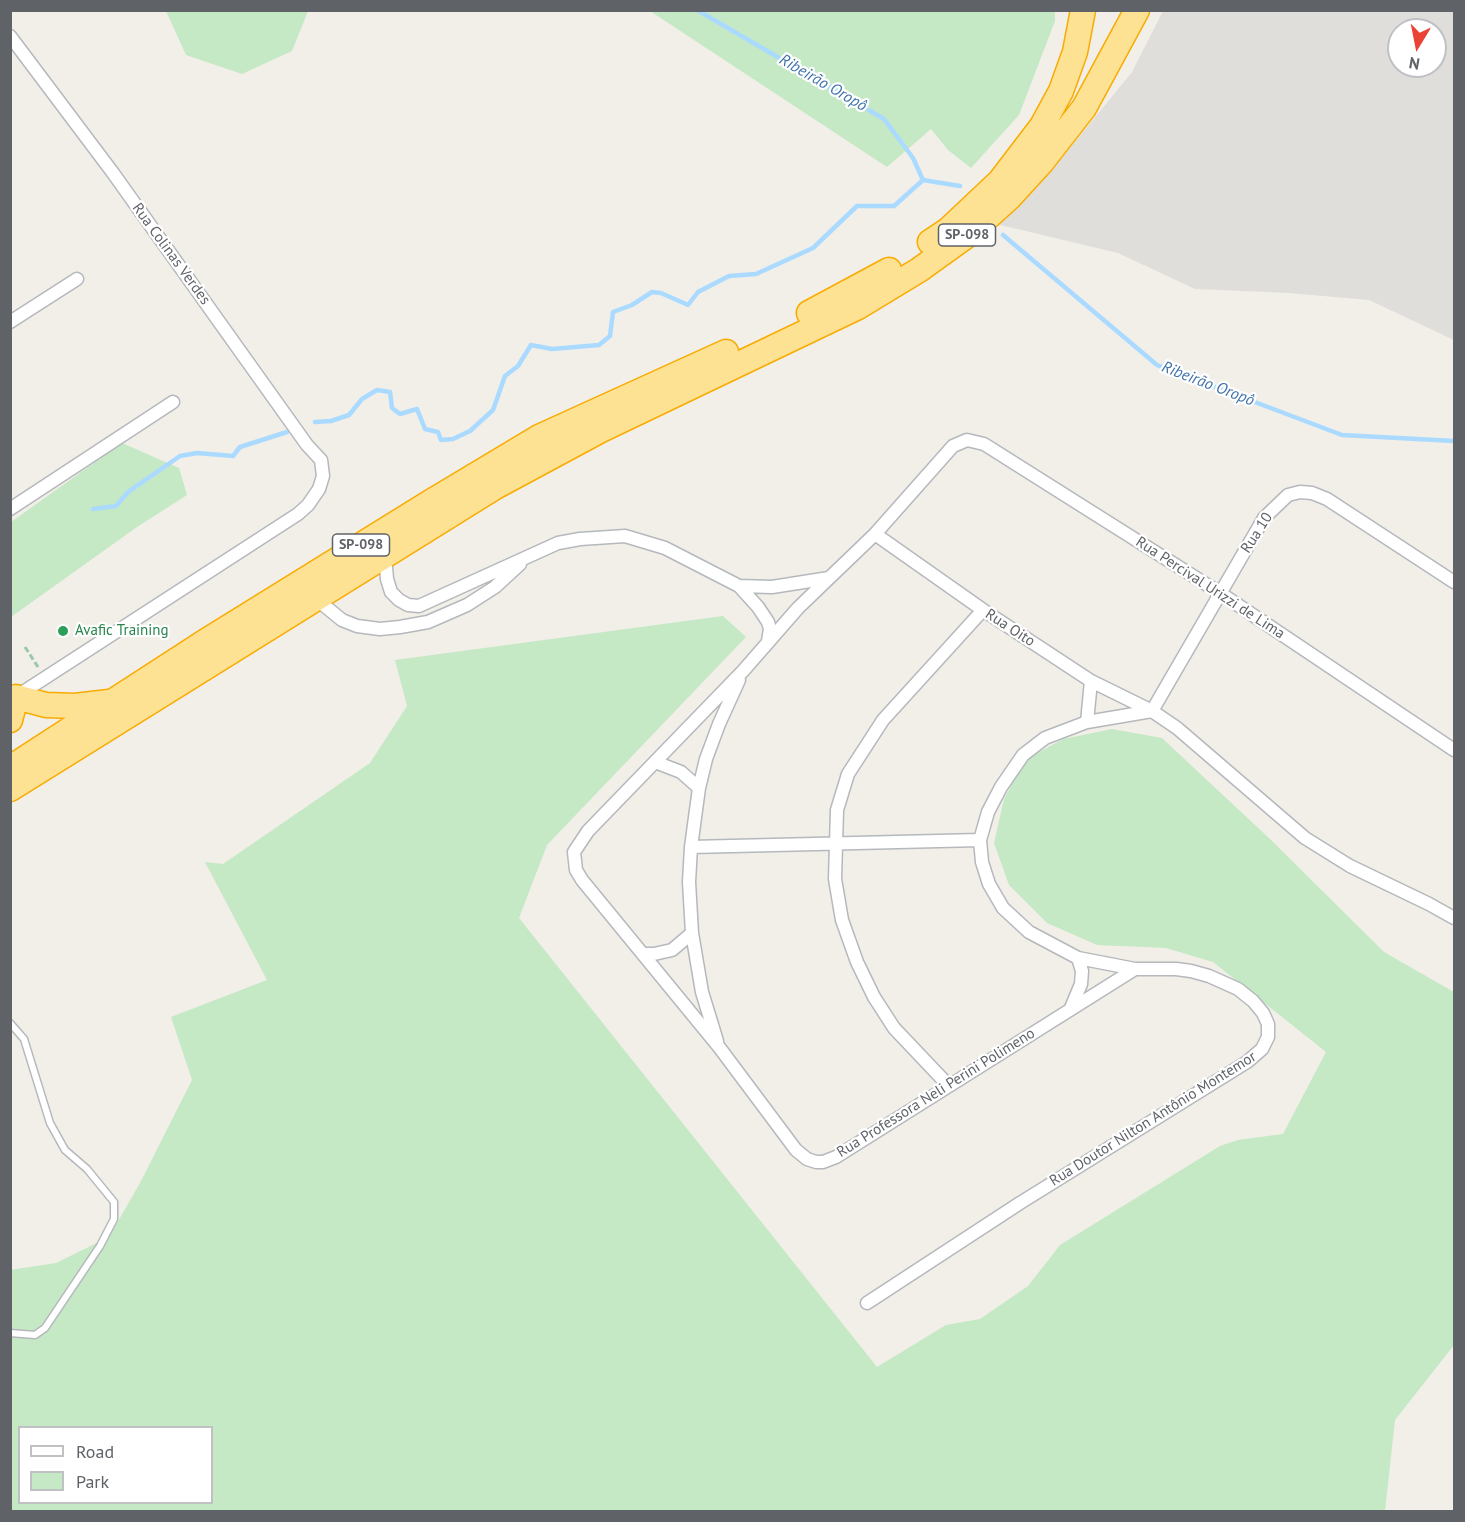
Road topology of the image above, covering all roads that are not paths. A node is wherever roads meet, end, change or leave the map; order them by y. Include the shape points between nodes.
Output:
1 (1083, 10) edge
2 (1137, 10) edge
3 (10, 36) edge
4 (76, 279) dead end
5 (10, 322) edge
6 (173, 402) dead end
7 (10, 509) edge
8 (875, 534) junction
9 (385, 555) junction
10 (530, 555) junction
11 (830, 578) junction
12 (1455, 582) edge
13 (739, 586) junction
14 (1220, 593) junction
15 (315, 598) junction
16 (983, 610) junction
17 (768, 641) junction
18 (743, 671) junction
19 (1091, 681) junction
20 (12, 701) edge
21 (114, 701) junction
22 (1152, 711) junction
23 (1087, 722) junction
24 (1455, 750) edge
25 (655, 762) junction
26 (10, 768) edge
27 (10, 789) edge
28 (699, 789) junction
29 (980, 840) junction
30 (835, 845) junction
31 (691, 847) junction
32 (1455, 918) edge
33 (692, 933) junction
34 (643, 954) junction
35 (1078, 958) junction
36 (1136, 969) junction
37 (1071, 1008) junction
38 (10, 1023) edge
39 (719, 1047) junction
40 (949, 1086) junction
41 (867, 1303) dead end
42 (10, 1333) edge

1 - 21 highway, SP-098 via 1061,91 1042,126 1000,181 948,230 887,272 820,307 539,437
2 - 9 highway, SP-098 via 1084,108 1010,197 969,234 858,307 544,459
3 - 20 street, Rua Colinas Verdes via 321,460 323,476 319,489 298,514
4 - 5 street
6 - 7 street
8 - 11 street
8 - 14 street, Rua Percival Urizzi de Lima via 935,464 953,446 968,440 984,444
8 - 16 street, Rua Oito
9 - 10 street via 391,592 408,605 419,606
9 - 15 highway, SP-098
10 - 13 street via 580,538 625,536 665,548
10 - 15 street via 495,587 428,622 380,629 357,626 342,620
11 - 13 street via 772,587
11 - 17 street
12 - 14 street, Rua 10 via 1327,499 1300,492 1278,502 1264,518
13 - 17 street via 768,622
14 - 22 street, Rua 10
14 - 24 street, Rua Percival Urizzi de Lima
15 - 27 highway, SP-098
16 - 19 street, Rua Oito
16 - 30 street via 883,720 863,749 841,792
17 - 18 street
18 - 25 street
18 - 28 street via 719,724
19 - 22 street, Rua Oito
19 - 23 street
20 - 21 highway via 75,706
21 - 26 highway, SP-098
22 - 23 street, Rua Doutor Nilton Antônio Montemor
22 - 32 street via 1210,754 1305,838 1350,866
23 - 29 street, Rua Doutor Nilton Antônio Montemor via 1045,738 1023,755 988,812
25 - 28 street via 681,772
25 - 34 street, Rua Professora Neli Perini Polimeno via 588,831 574,852 576,870 582,880
28 - 31 street
29 - 30 street
29 - 35 street, Rua Doutor Nilton Antônio Montemor via 989,884 1003,908 1029,932
30 - 31 street
30 - 40 street via 835,879 842,920 856,962 894,1028
31 - 33 street
33 - 34 street via 672,950
33 - 39 street via 702,992
34 - 39 street, Rua Professora Neli Perini Polimeno
35 - 36 street, Rua Doutor Nilton Antônio Montemor
35 - 37 street via 1081,984
36 - 37 street, Rua Professora Neli Perini Polimeno
36 - 41 street, Rua Doutor Nilton Antônio Montemor via 1191,971 1238,989 1263,1012 1268,1024 1262,1049
37 - 40 street, Rua Professora Neli Perini Polimeno
38 - 42 lane via 24,1039 50,1123 65,1150 87,1168 114,1202 114,1219 45,1328 35,1335
39 - 40 street, Rua Professora Neli Perini Polimeno via 796,1150 816,1162 836,1157

